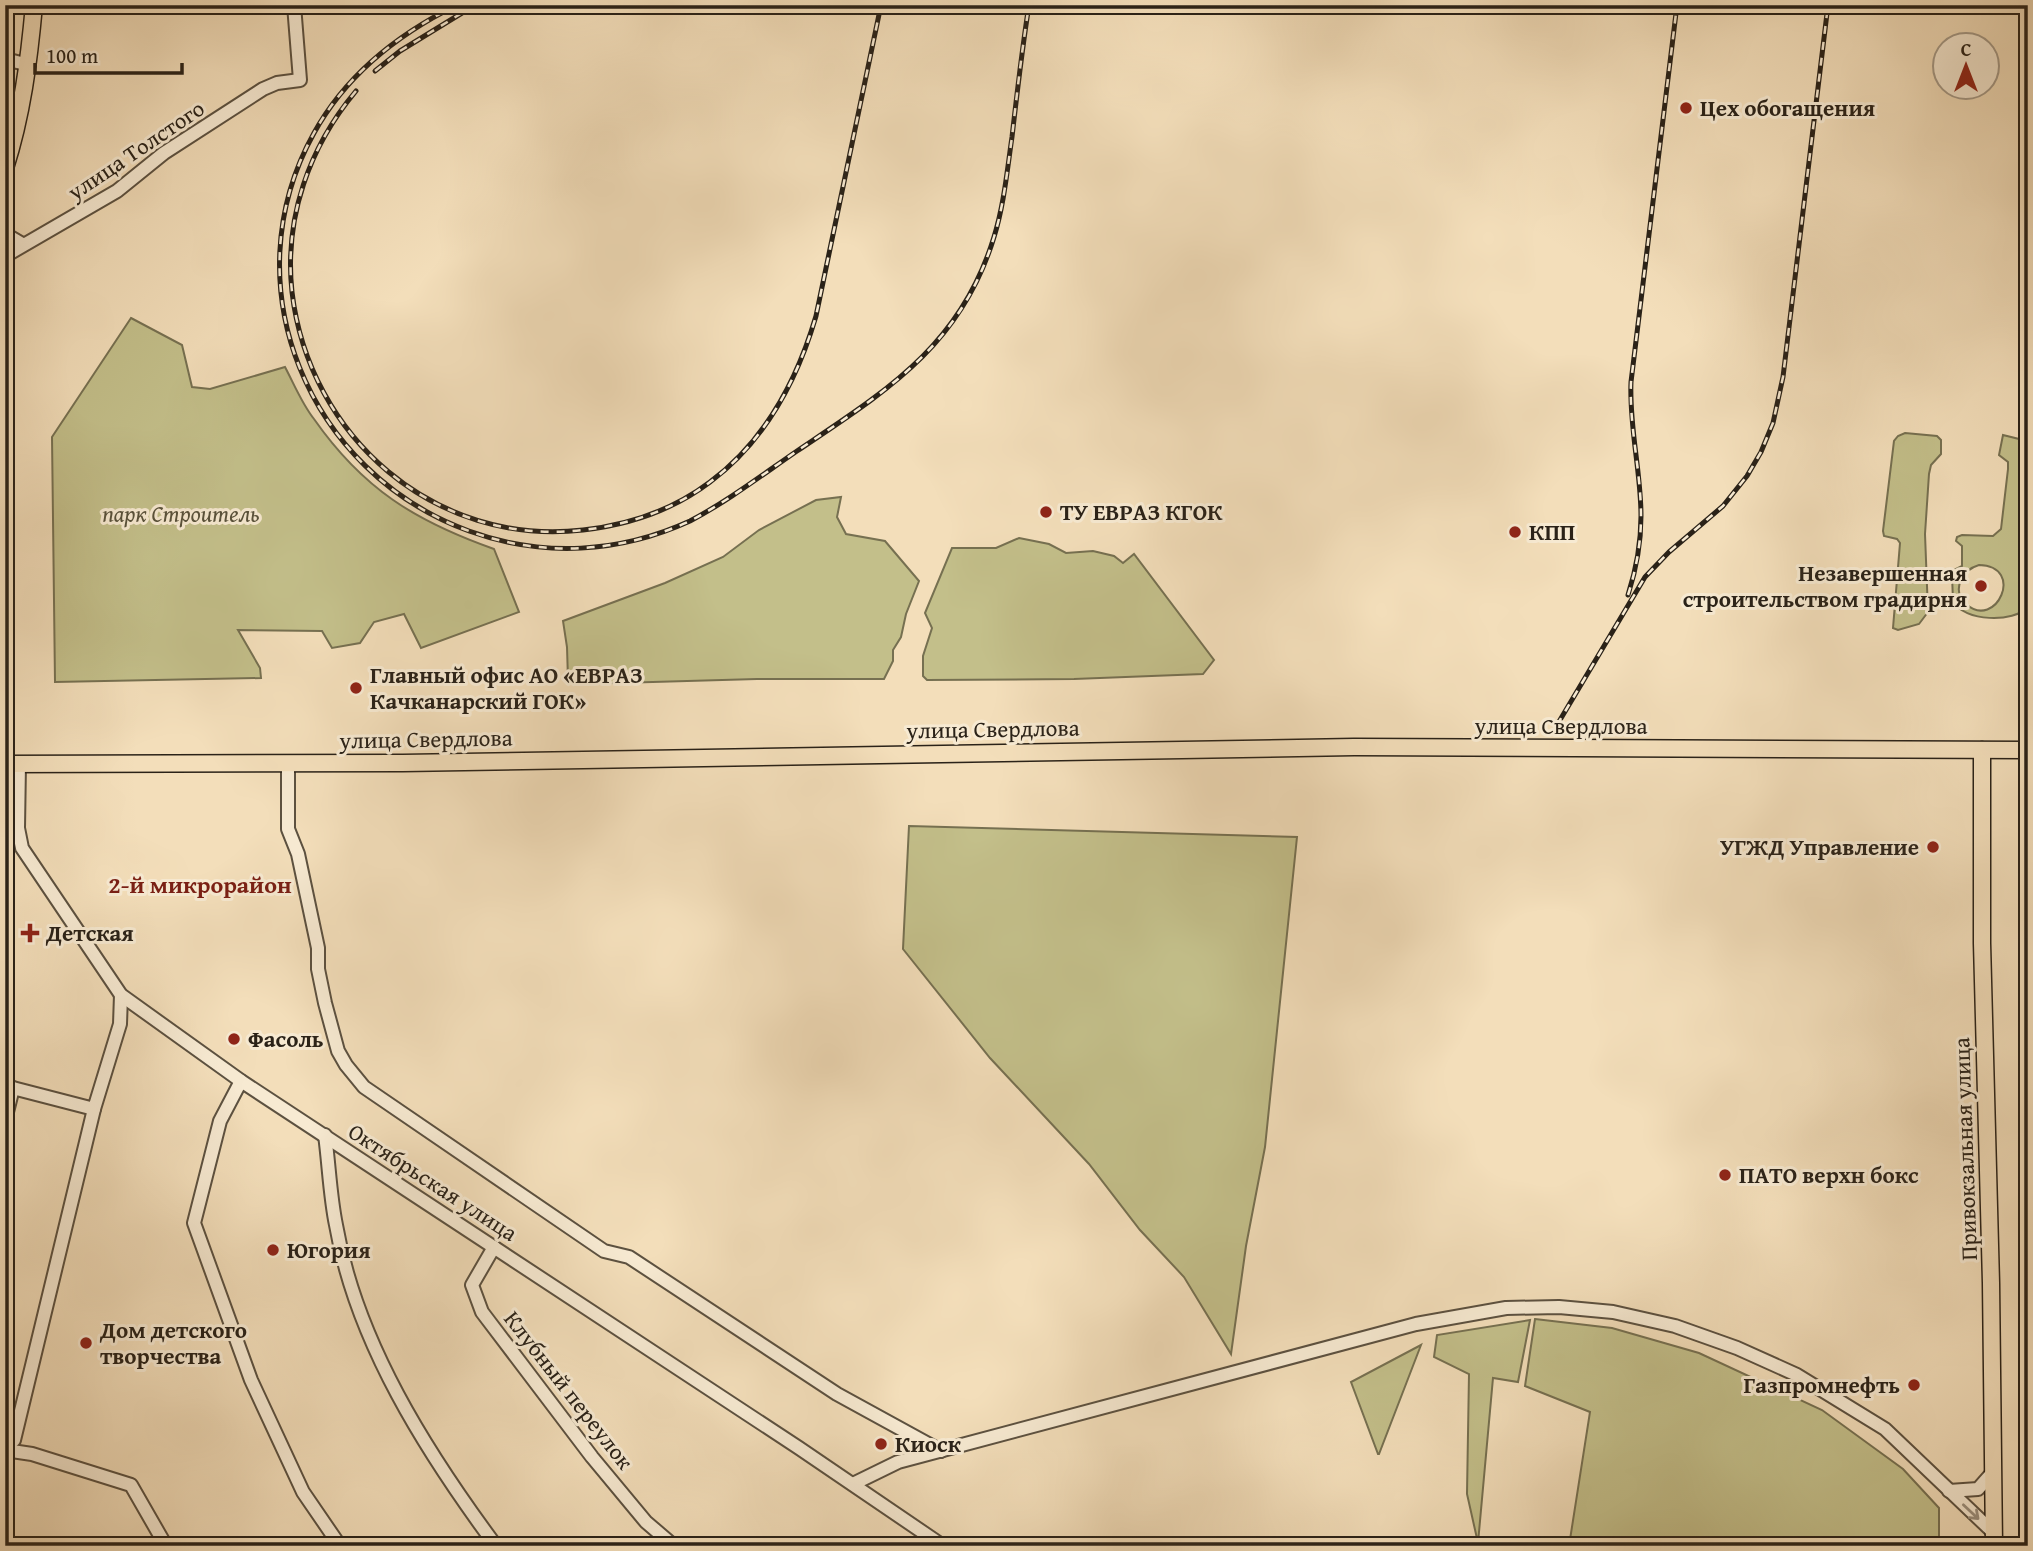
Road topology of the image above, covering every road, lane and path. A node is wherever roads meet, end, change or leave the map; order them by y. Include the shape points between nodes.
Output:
1 (34, 5) edge
2 (294, 5) edge
3 (5, 59) edge
4 (29, 65) junction
5 (5, 168) edge
6 (5, 234) edge
7 (22, 244) junction
8 (5, 256) edge
9 (1982, 750) junction
10 (2028, 750) edge
11 (288, 763) junction
12 (12, 764) edge
13 (121, 995) junction
14 (241, 1081) junction
15 (9, 1087) edge
16 (94, 1109) junction
17 (5, 1120) edge
18 (325, 1135) junction
19 (494, 1247) junction
20 (5, 1450) edge
21 (941, 1451) junction
22 (1993, 1472) junction
23 (853, 1484) junction
24 (1949, 1491) junction
25 (1994, 1539) edge
26 (166, 1546) edge
27 (340, 1546) edge
28 (496, 1546) edge
29 (674, 1546) edge
30 (943, 1546) edge

1 - 4 main road
2 - 7 street, улица Толстого via 300,80 263,89 164,153 107,198
3 - 4 street
4 - 5 main road
6 - 7 street
7 - 8 street, улица Толстого
9 - 10 main road, улица Свердлова
9 - 11 main road, улица Свердлова via 1354,747
9 - 22 main road, Привокзальная улица
11 - 12 main road, улица Свердлова
11 - 21 street via 289,828 318,948 325,1003 338,1051 364,1087 604,1251 629,1257 837,1394
12 - 13 street, Октябрьская улица via 22,848
13 - 14 street, Октябрьская улица
13 - 16 street via 120,1024
14 - 18 street, Октябрьская улица
14 - 27 street via 220,1121 194,1223 257,1392 303,1492
15 - 16 street
15 - 17 street
16 - 20 street via 14,1440
18 - 19 street, Октябрьская улица
18 - 28 street via 336,1227 355,1300 380,1363 458,1495
19 - 23 street, Октябрьская улица
19 - 29 street, Клубный переулок via 472,1285 482,1312 592,1457 646,1522
20 - 26 street via 131,1485
21 - 23 street via 898,1462
21 - 24 street via 1416,1324 1506,1308 1559,1307 1613,1312 1675,1326 1797,1376 1885,1429
22 - 24 street via 1978,1489
22 - 25 main road, Привокзальная улица
23 - 30 street, Октябрьская улица
24 -> 25 street

